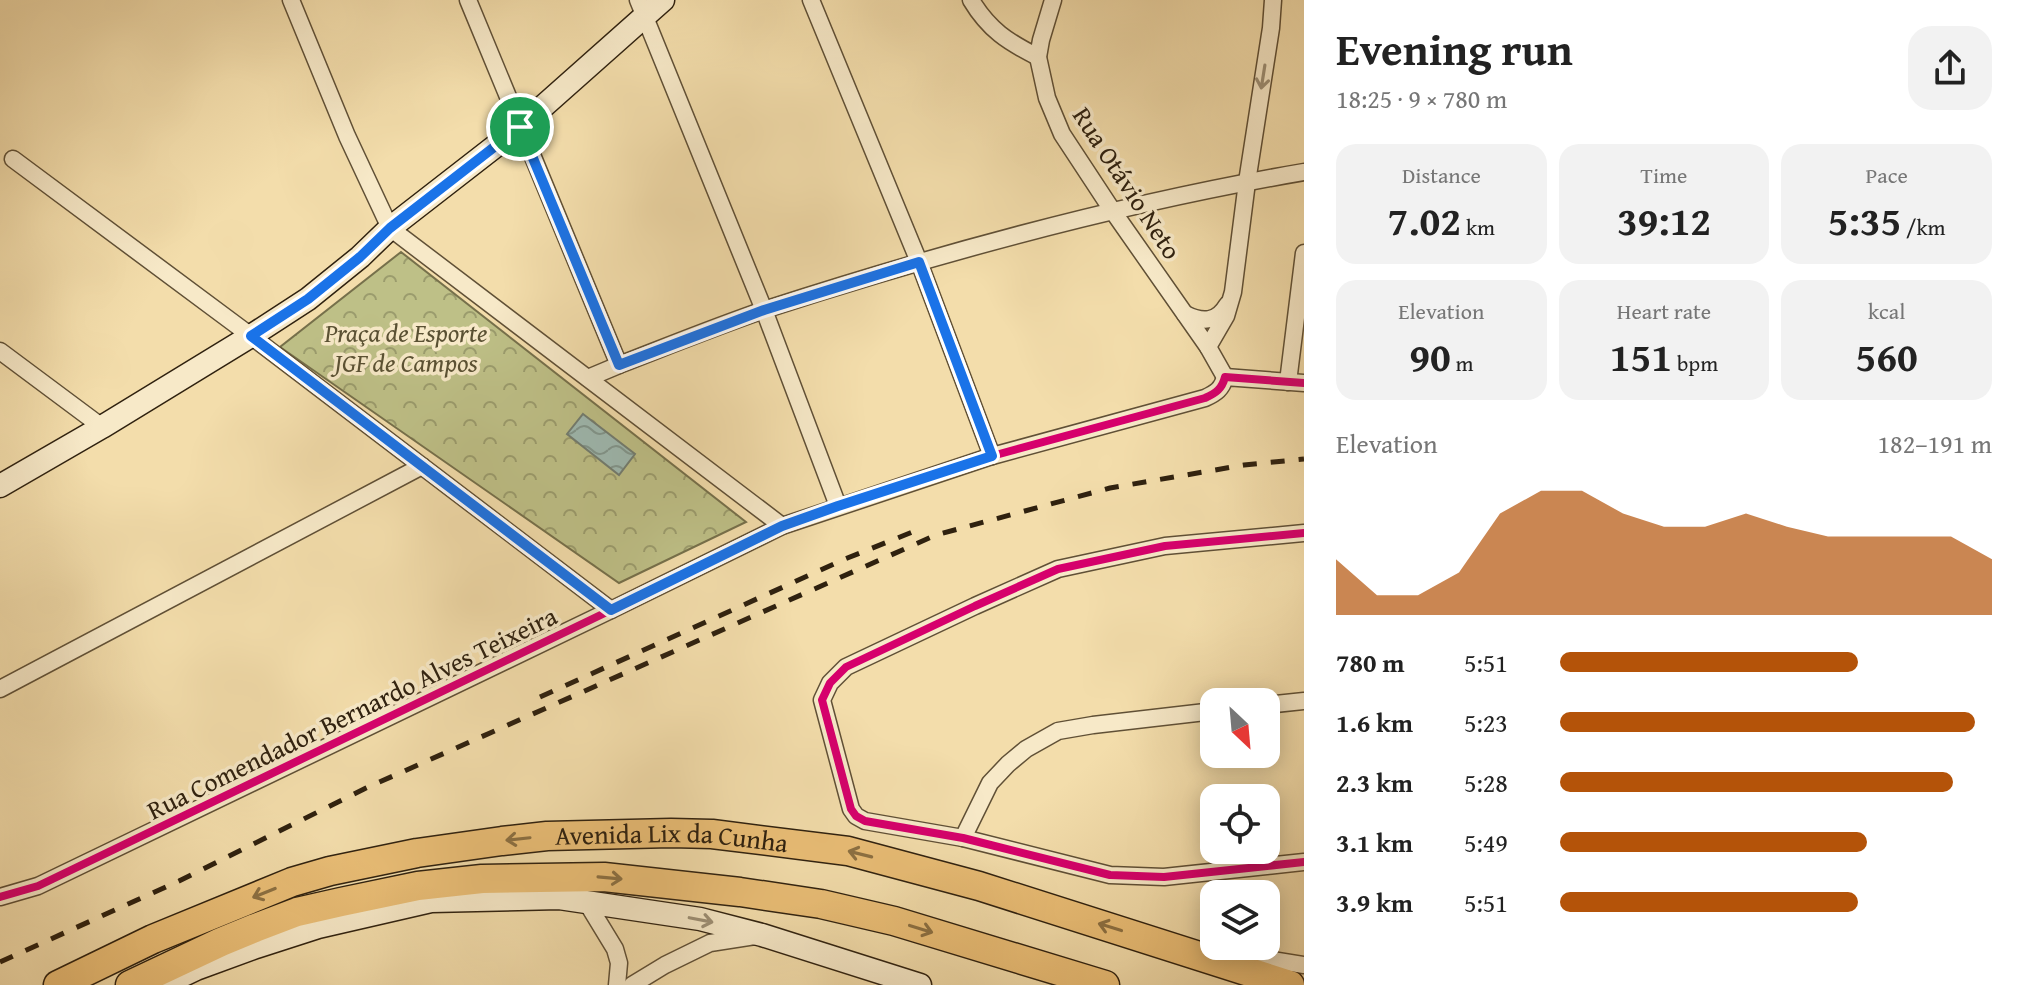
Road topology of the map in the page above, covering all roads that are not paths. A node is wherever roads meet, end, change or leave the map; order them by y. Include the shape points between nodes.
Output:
1 (291, 0) edge
2 (468, 0) edge
3 (663, 0) edge
4 (811, 0) edge
5 (971, 0) edge
6 (1053, 0) edge
7 (1273, 0) edge
8 (641, 8) edge
9 (1038, 57) junction
10 (520, 127) junction
11 (13, 159) dead end
12 (1304, 172) edge
13 (1247, 182) junction
14 (1112, 210) junction
15 (390, 228) junction
16 (1304, 253) edge
17 (919, 262) junction
18 (1233, 292) junction
19 (764, 310) junction
20 (1185, 314) junction
21 (251, 336) junction
22 (1208, 347) junction
23 (0, 351) edge
24 (619, 365) junction
25 (1225, 377) junction
26 (588, 378) junction
27 (1296, 383) edge
28 (102, 427) junction
29 (992, 456) junction
30 (422, 466) junction
31 (0, 486) edge
32 (838, 506) junction
33 (782, 526) junction
34 (1304, 533) edge
35 (611, 610) junction
36 (0, 689) edge
37 (1304, 701) edge
38 (1280, 704) edge
39 (1200, 713) edge
40 (963, 838) junction
41 (1304, 862) edge
42 (0, 897) edge
43 (431, 901) junction
44 (587, 903) junction
45 (255, 928) junction
46 (762, 935) junction
47 (1150, 939) junction
48 (221, 942) junction
49 (1304, 965) edge
50 (58, 985) edge
51 (130, 985) edge
52 (162, 985) edge
53 (617, 985) edge
54 (632, 985) edge
55 (920, 985) edge
56 (1105, 985) edge
57 (1290, 985) edge

1 - 15 street
2 - 10 street
3 - 8 main road
4 - 17 street
5 - 9 street via 983,20 1008,42
6 - 9 street, Rua Otávio Neto
7 -> 13 street
8 - 10 main road
8 - 19 street
9 - 14 street, Rua Otávio Neto via 1062,134
10 - 15 main road
10 - 24 street
11 - 21 street
12 - 13 street
13 - 14 street
13 - 18 street
14 - 17 street
14 - 20 street, Rua Otávio Neto
15 - 21 main road via 308,299
15 - 26 street
16 - 27 street
17 - 19 street
17 - 29 street
18 - 20 street via 1220,315 1203,321
18 - 22 street
19 - 24 street
19 - 32 street
20 - 22 street, Rua Otávio Neto
21 - 28 main road
21 - 30 street
22 - 25 street, Rua Otávio Neto
23 - 28 street
24 - 26 street
25 - 27 street
25 - 29 street, Rua Comendador Bernardo Alves Teixeira via 1223,386 1205,398
26 - 33 street
28 - 31 main road
29 - 32 street, Rua Comendador Bernardo Alves Teixeira
30 - 35 street
30 - 36 street
32 - 33 street, Rua Comendador Bernardo Alves Teixeira
33 - 35 street, Rua Comendador Bernardo Alves Teixeira
34 - 40 street via 1165,546 1058,569 846,667 822,700 851,809 865,821
35 - 42 street, Rua Comendador Bernardo Alves Teixeira via 38,886
37 - 38 street
39 - 40 street via 1058,731 1026,749 990,783
40 - 41 street via 1136,877
43 - 44 main road via 559,898
43 - 45 highway
43 - 52 main road via 318,927
44 -> 46 main road via 700,919
44 - 53 street via 615,949
45 - 48 highway, Avenida Lix da Cunha
45 -> 56 highway, Avenida Lix da Cunha via 297,912 418,886 604,877 821,904
46 - 54 street via 710,943
46 - 55 main road
47 - 49 street
47 -> 50 highway, Avenida Lix da Cunha via 848,851 712,834 547,836 373,861 292,882
47 - 57 highway, Avenida Lix da Cunha
48 - 51 highway, Avenida Lix da Cunha
48 - 52 highway

